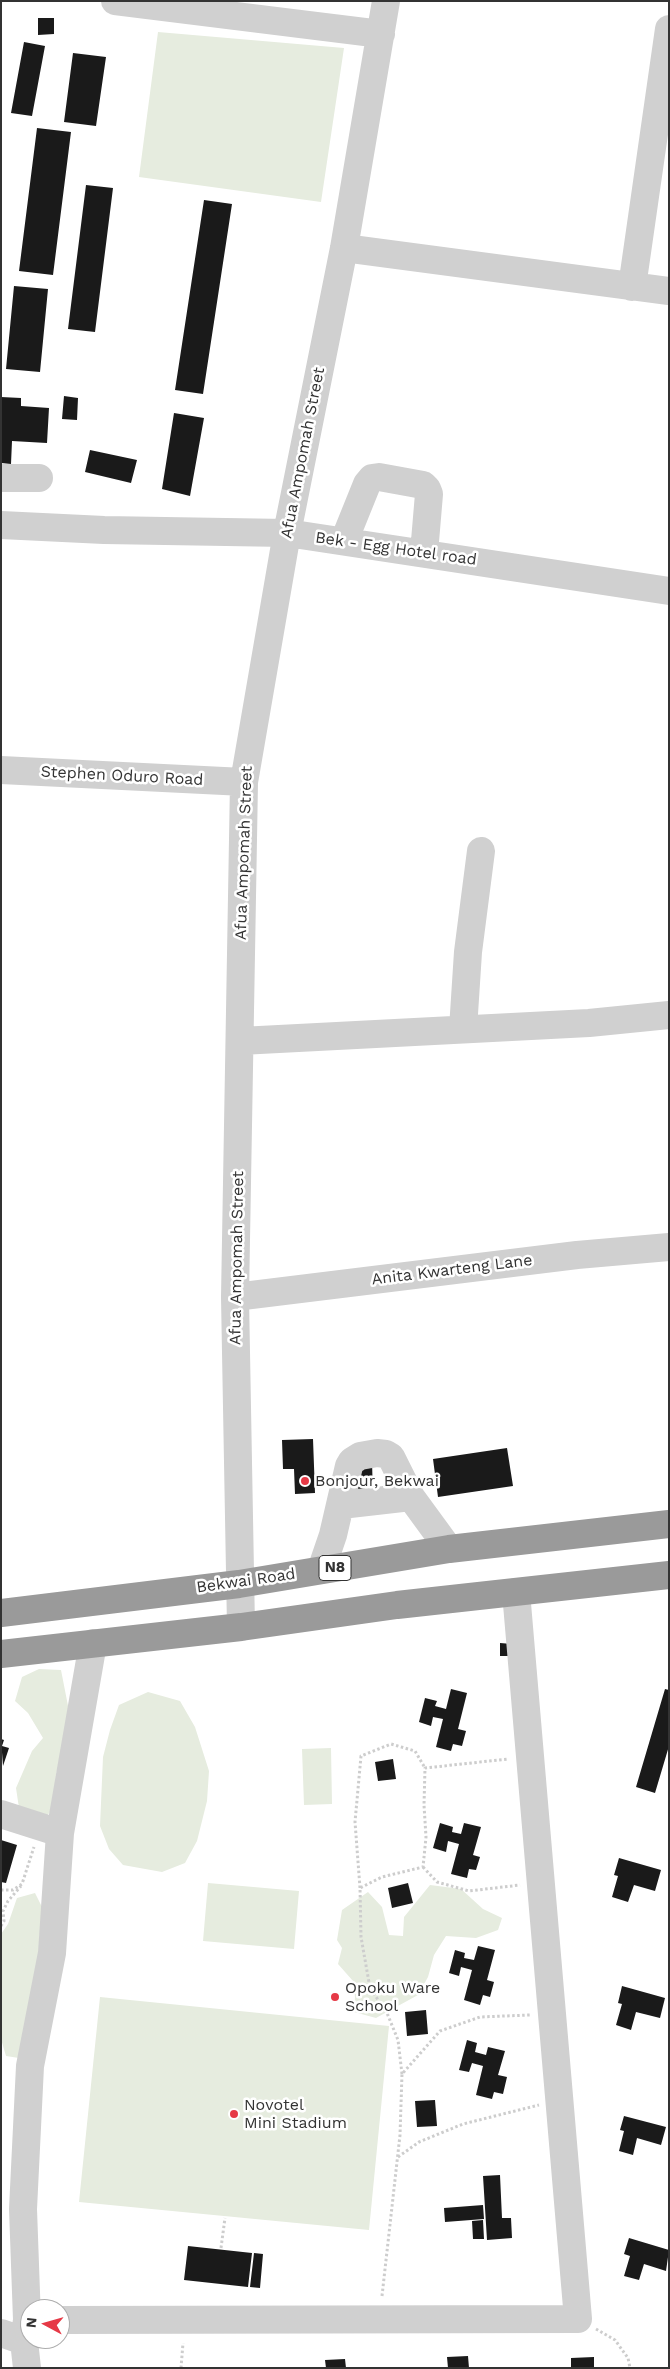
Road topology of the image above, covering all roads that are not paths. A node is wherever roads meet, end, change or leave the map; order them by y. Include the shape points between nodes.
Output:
1 (114, 1) edge
2 (386, 1) edge
3 (669, 29) edge
4 (381, 34) junction
5 (344, 248) junction
6 (632, 287) junction
7 (669, 291) edge
8 (1, 478) edge
9 (39, 478) dead end
10 (1, 525) edge
11 (287, 534) junction
12 (344, 541) junction
13 (424, 553) junction
14 (669, 591) edge
15 (1, 770) edge
16 (244, 782) junction
17 (481, 851) dead end
18 (669, 1015) edge
19 (462, 1029) junction
20 (240, 1041) junction
21 (669, 1247) edge
22 (235, 1297) junction
23 (411, 1497) junction
24 (341, 1505) junction
25 (669, 1524) edge
26 (449, 1549) junction
27 (321, 1570) junction
28 (669, 1575) edge
29 (239, 1584) junction
30 (516, 1592) junction
31 (1, 1613) edge
32 (241, 1627) junction
33 (93, 1643) junction
34 (1, 1654) edge
35 (1, 1814) edge
36 (60, 1833) junction
37 (21, 2299) edge
38 (70, 2320) edge
39 (24, 2349) edge
40 (27, 2368) edge

1 - 4 street
2 - 4 street, Afua Ampomah Street
3 - 6 street
4 - 5 street, Afua Ampomah Street
5 - 6 street
5 - 11 street, Afua Ampomah Street
6 - 7 street
8 - 9 street
10 - 11 street, Bek - Egg Hotel road
11 - 12 street, Bek - Egg Hotel road
11 - 16 street, Afua Ampomah Street
12 - 13 street, Bek - Egg Hotel road
12 - 13 street via 367,484 378,476 423,484 427,489
13 - 14 street, Bek - Egg Hotel road
15 - 16 street, Stephen Oduro Road
16 - 20 street, Afua Ampomah Street
17 - 19 street
18 - 19 street via 589,1023
19 - 20 street
20 - 22 street, Afua Ampomah Street
21 - 22 street, Anita Kwarteng Lane via 577,1255
22 - 29 street, Afua Ampomah Street
23 - 24 street
23 - 24 street via 391,1457 377,1453 352,1461
23 - 26 street
24 - 27 street
25 - 26 highway, Bekwai Road / N8
26 - 27 highway, Bekwai Road / N8
27 - 29 highway, Bekwai Road / N8
28 - 30 highway
29 - 31 highway, Bekwai Road / N8
29 - 32 street, Afua Ampomah Street
30 - 32 highway
30 - 38 street via 578,2319
32 - 33 highway
33 - 34 highway
33 - 36 street
35 - 36 street
36 - 37 street via 52,1954 30,2066
39 - 40 street

